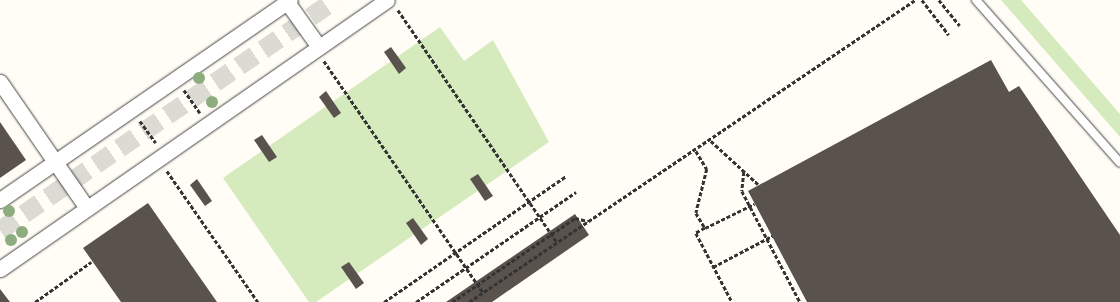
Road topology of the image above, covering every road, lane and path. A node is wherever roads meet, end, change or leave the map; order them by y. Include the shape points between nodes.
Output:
1 (915, 0) edge
2 (922, 0) edge
3 (939, 0) edge
4 (976, 0) edge
5 (288, 1) edge
6 (391, 3) edge
7 (960, 26) dead end
8 (949, 35) dead end
9 (320, 52) junction
10 (176, 78) junction
11 (0, 82) edge
12 (132, 109) junction
13 (208, 125) junction
14 (711, 141) junction
15 (696, 151) junction
16 (164, 161) junction
17 (55, 162) junction
18 (1120, 163) edge
19 (744, 172) junction
20 (566, 176) dead end
21 (759, 185) dead end
22 (576, 192) dead end
23 (0, 200) edge
24 (530, 201) junction
25 (754, 204) dead end
26 (750, 206) junction
27 (87, 208) junction
28 (540, 217) junction
29 (588, 221) junction
30 (705, 228) junction
31 (552, 233) junction
32 (772, 236) dead end
33 (766, 240) junction
34 (557, 242) junction
35 (456, 253) junction
36 (91, 262) dead end
37 (713, 267) junction
38 (466, 268) junction
39 (0, 269) edge
40 (477, 284) junction
41 (483, 292) junction
42 (35, 302) edge
43 (258, 302) edge
44 (384, 302) edge
45 (416, 302) edge
46 (452, 302) edge
47 (469, 302) edge
48 (732, 302) edge
49 (800, 302) edge

1 - 14 path
2 - 8 path
3 - 7 path
4 - 18 lane
5 - 9 street
5 - 10 street
6 - 9 street
6 - 24 path
9 - 13 street
9 - 35 path
10 - 12 street
10 - 13 path
11 - 17 street
12 - 16 path
12 - 17 street
13 - 16 street
14 - 15 path
14 - 19 path
15 - 29 path
15 - 30 path via 707,169 696,213
16 - 27 street
16 - 43 path
17 - 23 street
17 - 27 street
19 - 21 path
19 - 26 path via 742,191
20 - 24 path
22 - 28 path
24 - 28 path
24 - 35 path
25 - 26 path
26 - 30 path
26 - 33 path
27 - 39 street
28 - 31 path
28 - 38 path
29 - 31 path via 575,218
29 - 34 path
30 - 37 path via 696,233
31 - 34 path
31 - 40 path
32 - 33 path
33 - 37 path
33 - 49 path
34 - 41 path
35 - 38 path
35 - 44 path
36 - 42 path
37 - 48 path
38 - 40 path
38 - 45 path
40 - 41 path
40 - 46 path
41 - 47 path

